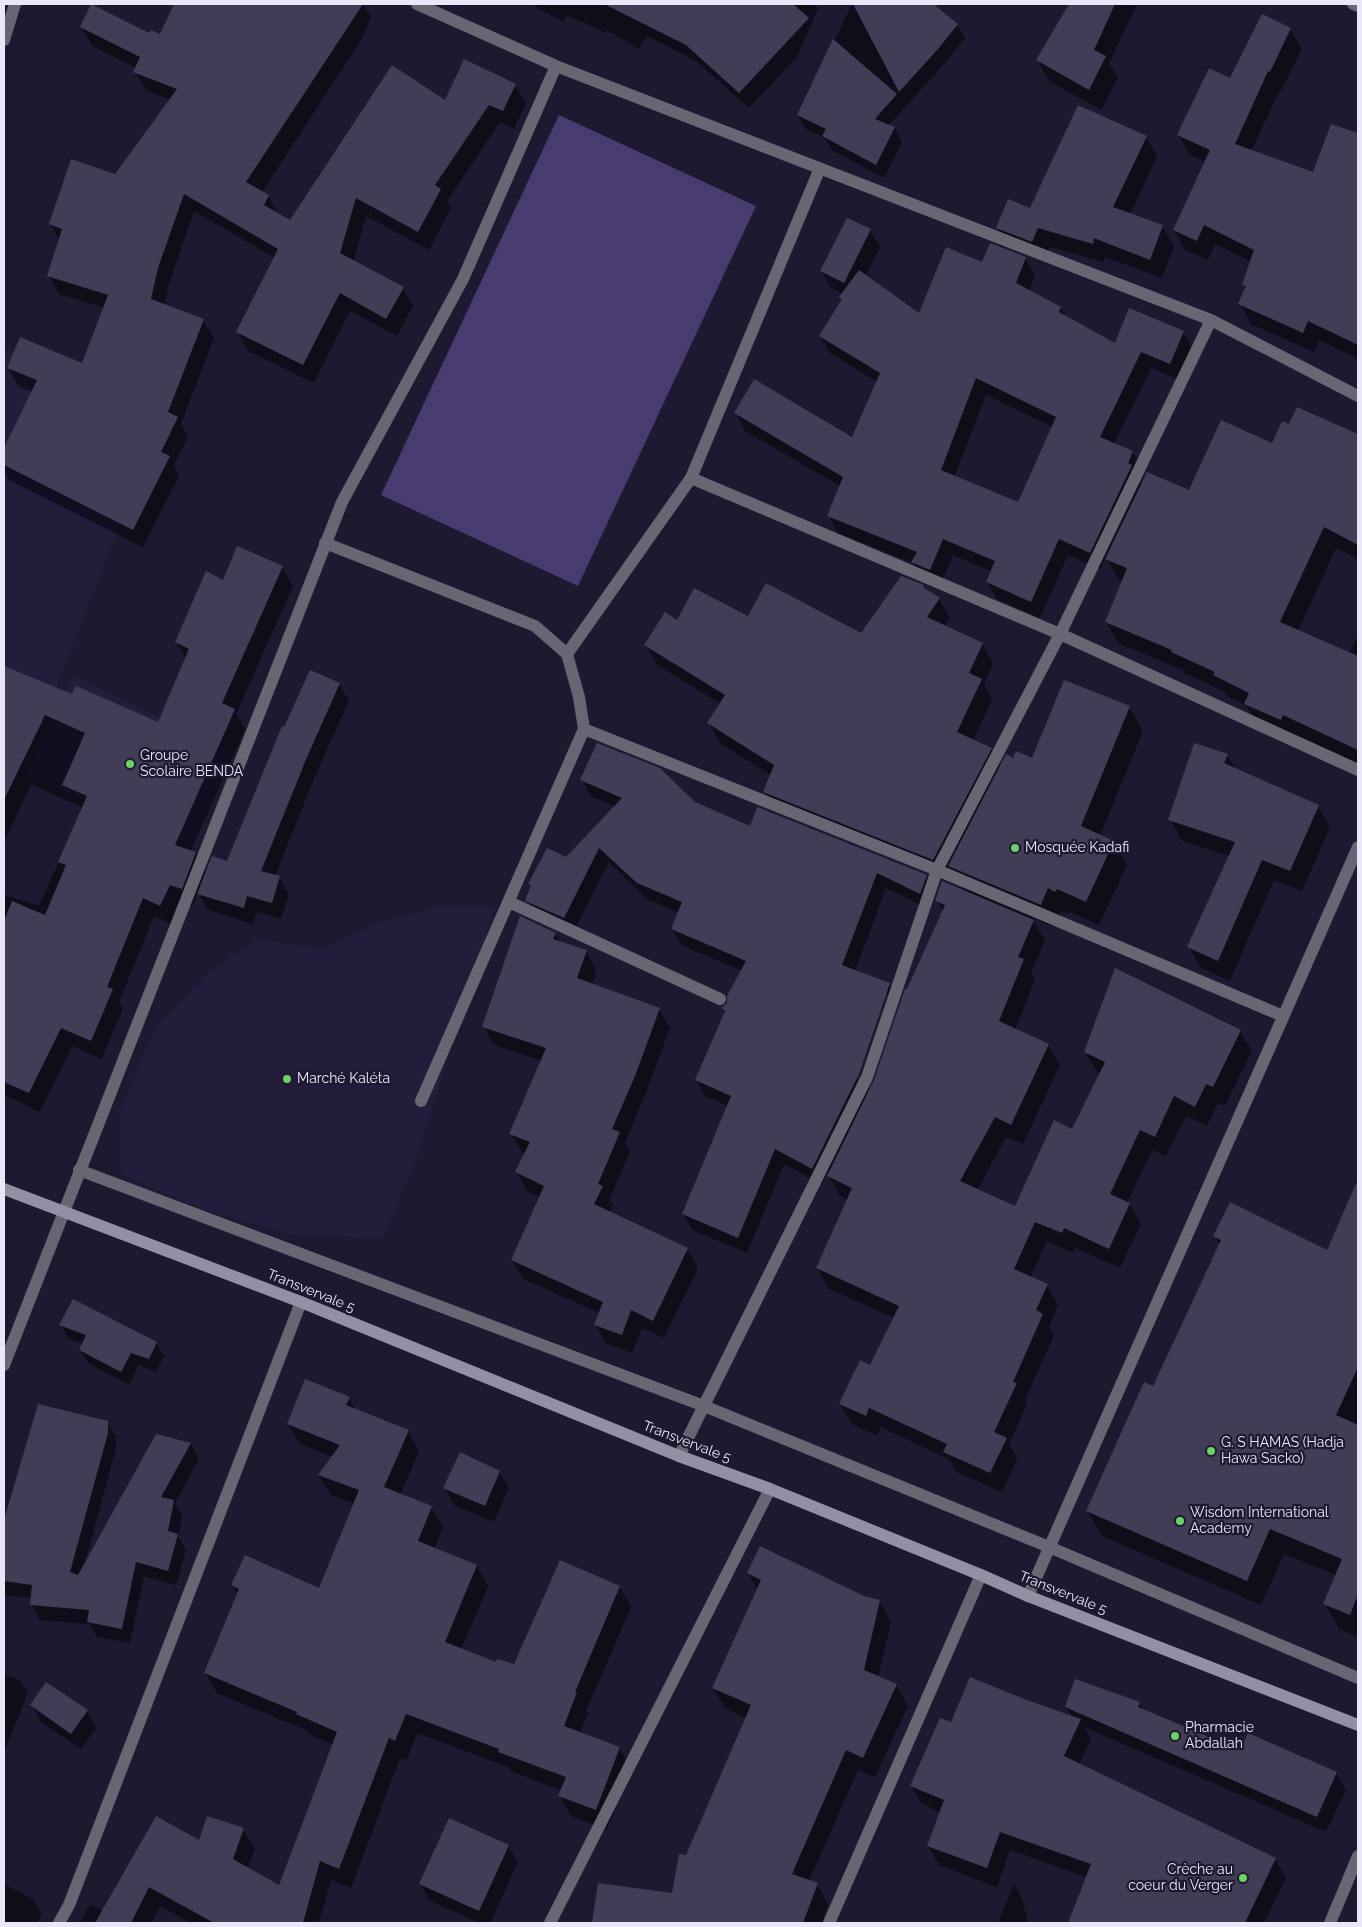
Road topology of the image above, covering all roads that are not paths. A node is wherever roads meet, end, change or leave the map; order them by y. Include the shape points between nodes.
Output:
1 (15, 4) edge
2 (417, 4) edge
3 (1353, 4) edge
4 (1358, 6) edge
5 (4, 40) edge
6 (556, 66) junction
7 (820, 168) junction
8 (1211, 320) junction
9 (1358, 396) edge
10 (691, 478) junction
11 (325, 543) junction
12 (1060, 634) junction
13 (568, 654) junction
14 (584, 729) junction
15 (1358, 770) edge
16 (1358, 847) edge
17 (937, 870) junction
18 (509, 902) junction
19 (720, 999) dead end
20 (1283, 1016) junction
21 (421, 1101) dead end
22 (79, 1170) junction
23 (4, 1189) edge
24 (64, 1212) junction
25 (301, 1302) junction
26 (4, 1365) edge
27 (704, 1406) junction
28 (679, 1456) junction
29 (770, 1489) junction
30 (1049, 1547) junction
31 (981, 1575) junction
32 (1028, 1596) junction
33 (1358, 1678) edge
34 (1358, 1725) edge
35 (1358, 1856) edge
36 (59, 1923) edge
37 (550, 1923) edge
38 (829, 1923) edge
39 (1330, 1923) edge

1 - 5 street
2 - 6 street
3 - 4 street
6 - 7 street
6 - 11 street via 464,279 342,502
7 - 8 street
7 - 10 street
8 - 9 street
8 - 12 street
10 - 12 street
10 - 13 street
11 - 13 street via 535,626
11 - 22 street
12 - 15 street
12 - 17 street
13 - 14 street
14 - 17 street
14 - 18 street
16 - 20 street
17 - 20 street
17 - 27 street via 867,1076
18 - 19 street
18 - 21 street
20 - 30 street
22 - 24 street
22 - 27 street
23 - 24 main road, Transvervale 5
24 - 25 main road, Transvervale 5
24 - 26 street
25 - 28 main road, Transvervale 5
25 - 36 street via 69,1905
27 - 28 street
27 - 30 street
28 - 29 main road, Transvervale 5
29 - 31 main road, Transvervale 5
29 - 37 street
30 - 32 street
30 - 33 street
31 - 32 main road, Transvervale 5
31 - 38 street
32 - 34 main road, Transvervale 5
35 - 39 street

